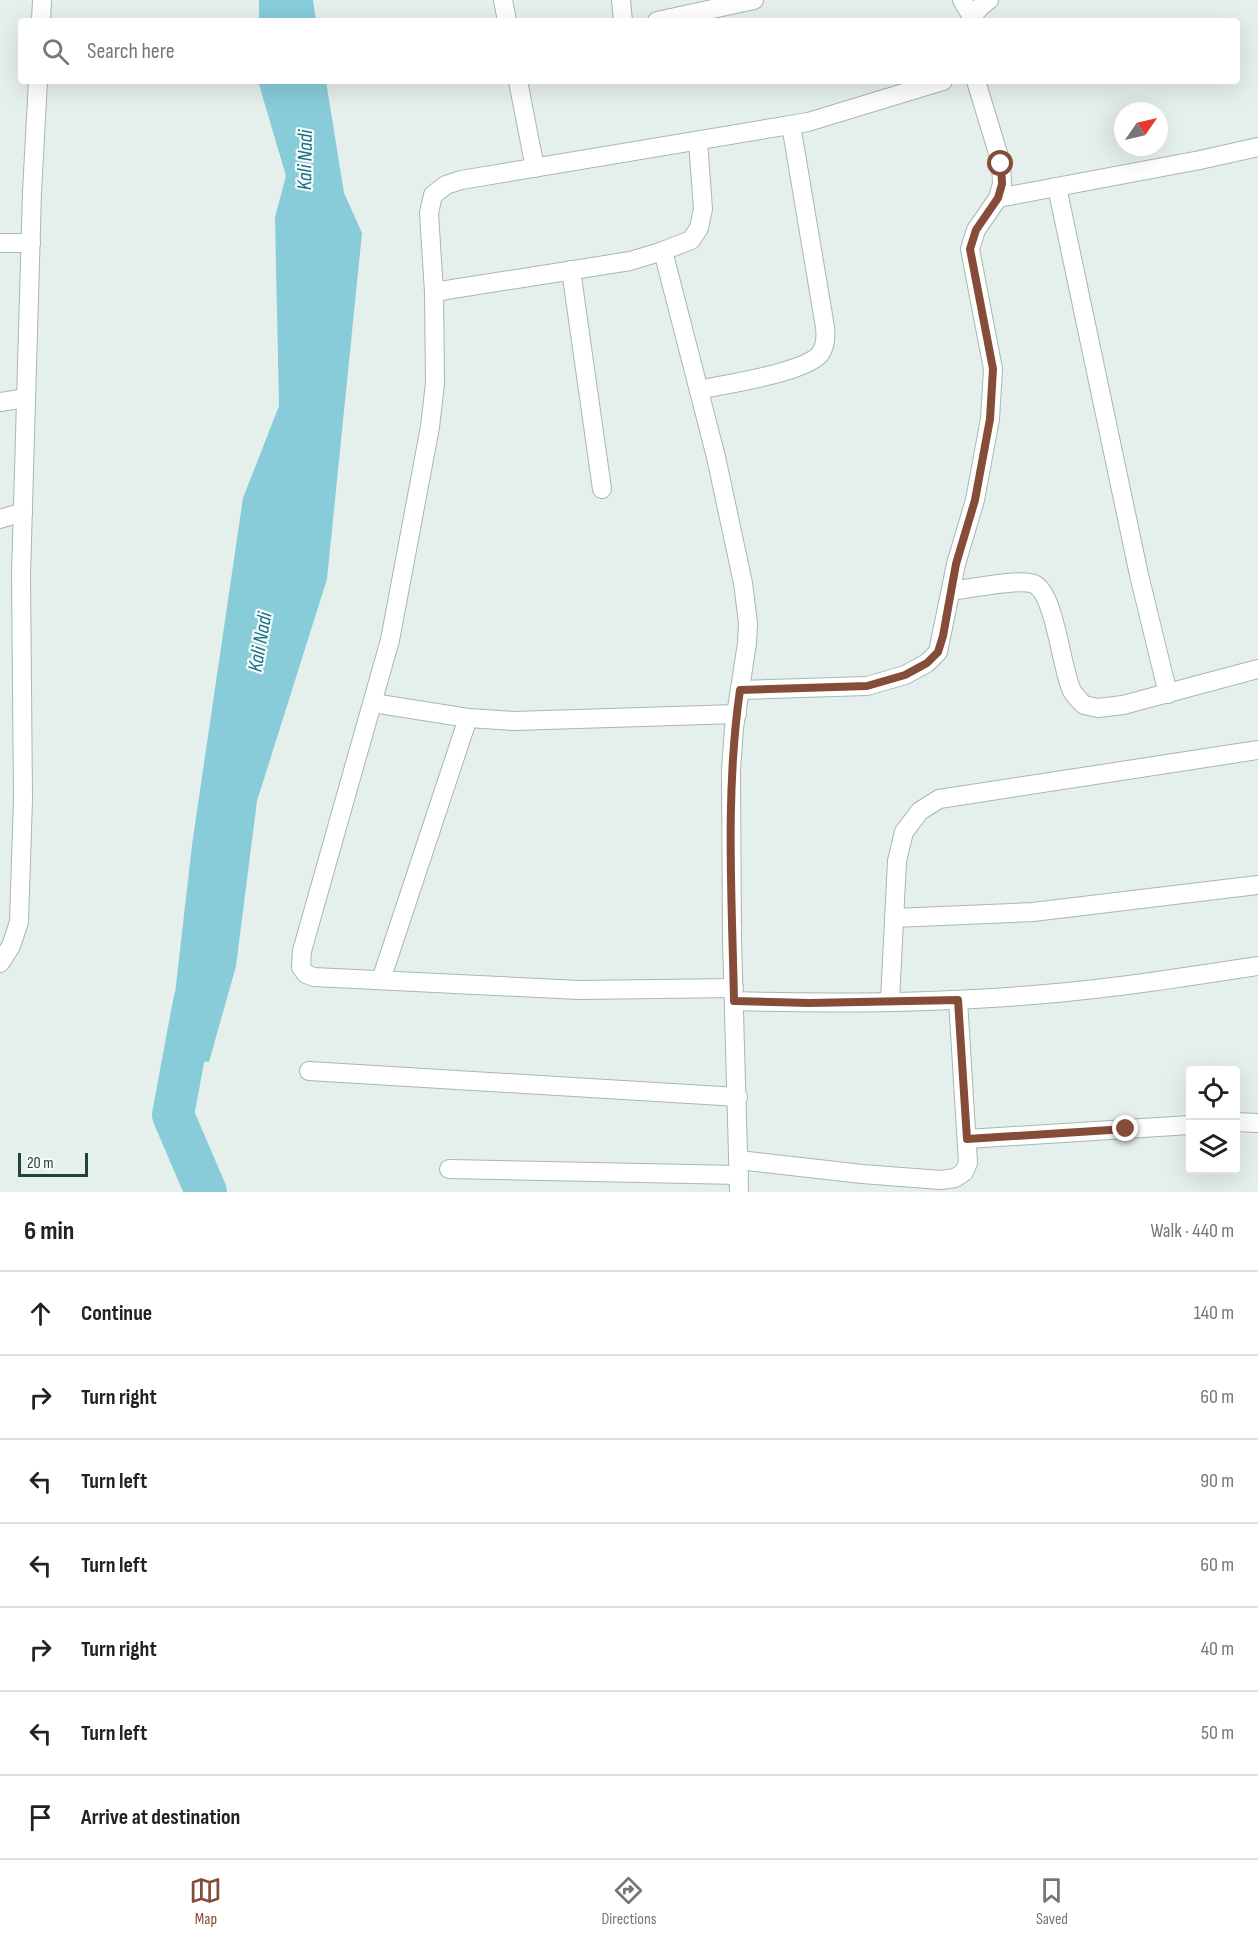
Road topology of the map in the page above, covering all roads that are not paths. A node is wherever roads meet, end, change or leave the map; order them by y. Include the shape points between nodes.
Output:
1 (42, 0) edge
2 (503, 0) edge
3 (621, 0) edge
4 (962, 0) edge
5 (989, 0) edge
6 (747, 1) edge
7 (41, 18) edge
8 (506, 18) edge
9 (623, 18) edge
10 (670, 18) edge
11 (971, 18) edge
12 (973, 18) edge
13 (38, 84) edge
14 (519, 84) edge
15 (934, 84) edge
16 (977, 84) edge
17 (791, 125) junction
18 (698, 141) junction
19 (1258, 147) edge
20 (534, 168) junction
21 (1057, 187) junction
22 (998, 198) junction
23 (0, 243) edge
24 (31, 243) junction
25 (663, 251) junction
26 (571, 270) junction
27 (434, 292) junction
28 (699, 390) junction
29 (26, 398) junction
30 (0, 402) edge
31 (602, 489) dead end
32 (22, 512) junction
33 (0, 519) edge
34 (951, 591) junction
35 (1258, 669) edge
36 (740, 690) junction
37 (1168, 694) junction
38 (373, 703) junction
39 (737, 714) junction
40 (468, 717) junction
41 (1258, 750) edge
42 (1258, 885) edge
43 (894, 918) junction
44 (0, 963) edge
45 (1258, 966) edge
46 (381, 980) junction
47 (734, 995) junction
48 (958, 1000) junction
49 (890, 1001) junction
50 (309, 1071) dead end
51 (738, 1097) junction
52 (1240, 1122) edge
53 (1258, 1123) edge
54 (1186, 1125) edge
55 (967, 1139) junction
56 (448, 1169) dead end
57 (739, 1176) edge

1 - 7 street
2 - 8 street
3 - 9 street
4 - 11 street
5 - 12 street
6 - 10 street
13 - 24 street
14 - 20 street
15 - 17 street
16 - 22 street via 1001,164
17 - 18 street
17 - 28 street via 826,340 820,354 808,362
18 - 20 street
18 - 25 street via 703,209 699,228 691,240
19 - 21 street
20 - 27 street via 446,184 433,195 429,213
21 - 22 street
21 - 37 street via 1136,563
22 - 34 street via 976,230 970,249 993,369 990,419 975,500
23 - 24 street
24 - 29 street
25 - 26 street via 630,261
25 - 28 street
26 - 27 street
26 - 31 street
27 - 38 street via 435,383 430,427 390,640
28 - 36 street via 743,583 748,623
29 - 30 street
29 - 32 street
32 - 33 street
32 - 44 street via 23,799 19,922
34 - 36 street via 938,652 905,675 867,686
34 - 37 street via 1014,582 1033,583 1044,592 1065,672 1073,692 1084,705 1124,705
35 - 37 street
36 - 39 street
38 - 40 street
38 - 46 street via 309,924 301,967 314,977
39 - 40 street via 514,721
39 - 47 street via 731,770
40 - 46 street
41 - 43 street via 939,800 920,811 904,832 897,861
42 - 43 street via 1033,912
43 - 49 street
45 - 48 street via 1046,994
46 - 47 street
47 - 49 street via 809,1003
47 - 51 street
48 - 49 street
48 - 55 street
50 - 51 street
51 - 57 street
52 - 53 street
54 - 55 street
55 - 57 street via 968,1163 955,1178 862,1174
56 - 57 street

